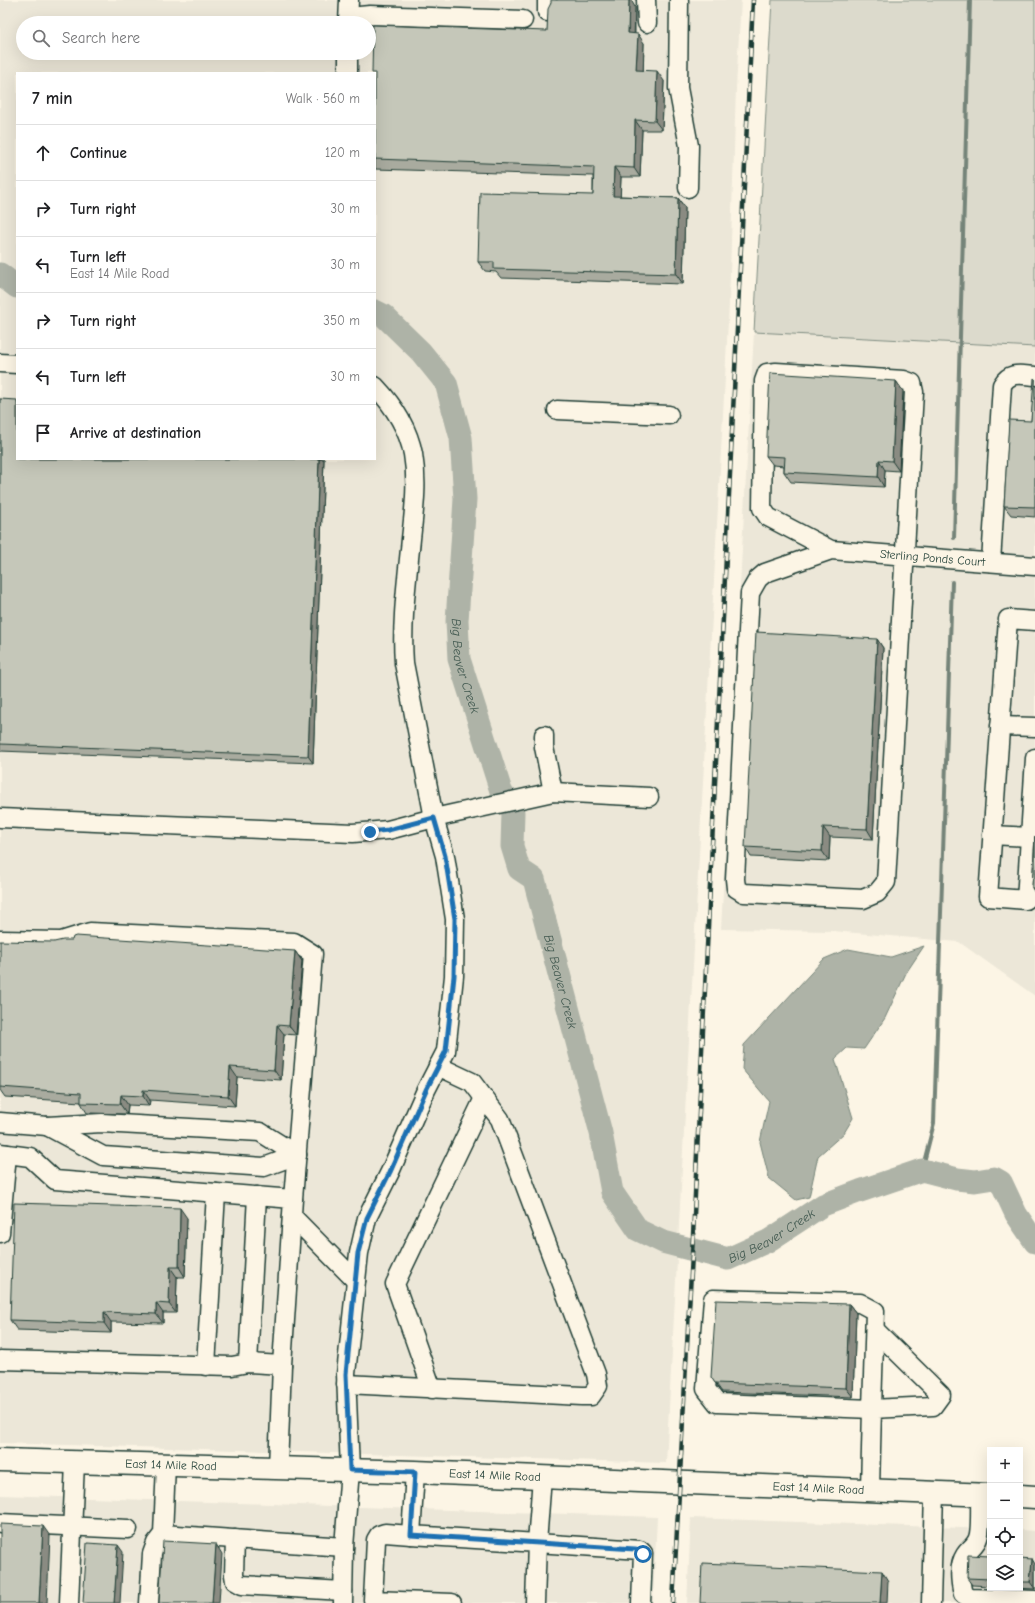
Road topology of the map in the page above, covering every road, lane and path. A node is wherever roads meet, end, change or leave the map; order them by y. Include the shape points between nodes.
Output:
1 (646, 0) edge
2 (679, 0) edge
3 (349, 13) edge
4 (524, 20) dead end
5 (647, 23) dead end
6 (348, 60) edge
7 (348, 72) edge
8 (688, 188) dead end
9 (0, 364) edge
10 (16, 364) edge
11 (1035, 376) edge
12 (376, 387) edge
13 (557, 410) dead end
14 (669, 415) dead end
15 (831, 550) junction
16 (905, 556) junction
17 (991, 562) junction
18 (1035, 566) edge
19 (1035, 621) edge
20 (1000, 726) junction
21 (1035, 727) edge
22 (544, 735) dead end
23 (1035, 758) edge
24 (553, 792) junction
25 (649, 797) dead end
26 (0, 818) edge
27 (434, 818) junction
28 (992, 835) junction
29 (1030, 838) junction
30 (0, 940) edge
31 (438, 1066) junction
32 (484, 1098) junction
33 (0, 1122) edge
34 (47, 1126) junction
35 (4, 1153) edge
36 (297, 1155) junction
37 (216, 1193) junction
38 (257, 1196) junction
39 (293, 1208) junction
40 (0, 1233) edge
41 (356, 1281) junction
42 (875, 1330) junction
43 (0, 1360) edge
44 (248, 1363) junction
45 (282, 1364) junction
46 (206, 1366) junction
47 (346, 1384) junction
48 (432, 1389) junction
49 (872, 1409) junction
50 (0, 1460) edge
51 (75, 1462) junction
52 (166, 1465) junction
53 (278, 1468) junction
54 (350, 1470) junction
55 (415, 1472) junction
56 (542, 1477) junction
57 (870, 1489) junction
58 (934, 1492) junction
59 (985, 1494) edge
60 (1023, 1496) edge
61 (1035, 1497) edge
62 (0, 1523) edge
63 (72, 1526) junction
64 (128, 1529) dead end
65 (163, 1534) junction
66 (411, 1535) junction
67 (235, 1539) junction
68 (537, 1543) junction
69 (344, 1547) junction
70 (343, 1597) edge
71 (1035, 1600) edge
72 (372, 1601) edge
73 (395, 1602) edge
74 (69, 1603) edge
75 (149, 1603) edge
76 (452, 1603) edge
77 (535, 1603) edge
78 (642, 1603) edge
79 (931, 1603) edge

1 - 5 street
2 - 8 street via 678,88 689,146
3 - 4 street
6 - 7 street
9 - 10 street
11 - 17 street via 1011,375 1002,385
12 - 27 street via 385,397 406,433 413,459 416,493 404,607 403,647 407,685
13 - 14 street
15 - 16 street, Sterling Ponds Court
15 - 16 street via 768,517 762,508 764,381 768,373 904,380 912,383 914,392
15 - 16 street via 764,573 750,593 735,879 736,888 744,893 863,899 877,893 886,882
16 - 17 street, Sterling Ponds Court
17 - 18 street, Sterling Ponds Court
19 - 20 street via 1008,619
20 - 21 street
20 - 28 street
22 - 24 street
23 - 29 street
24 - 25 street
24 - 27 street
26 - 27 street via 353,833 388,830
27 - 31 street via 445,856 455,919 454,976 446,1051
28 - 29 street
28 - 29 street via 988,897 1026,900
30 - 36 street via 61,941 90,932 294,942 313,954
31 - 32 street via 472,1082
31 - 41 street via 367,1218 358,1253
32 - 48 street via 395,1284
32 - 48 street via 500,1119 596,1374 598,1386 591,1396
33 - 34 street
34 - 36 street via 102,1122 260,1132
34 - 36 street via 103,1156 264,1167
35 - 37 street via 30,1157 55,1180
35 - 40 street
36 - 39 street
37 - 38 street
37 - 46 street
38 - 39 street
38 - 44 street
39 - 41 street
39 - 45 street
41 - 47 street
42 - 49 street
42 - 49 street via 941,1394 933,1406
42 - 49 street via 875,1311 860,1303 713,1299 706,1389 717,1403
43 - 46 street
44 - 45 street
44 - 46 street
45 - 53 street
47 - 48 street
47 - 54 street
49 - 57 street
50 - 51 main road, East 14 Mile Road
51 - 52 main road, East 14 Mile Road
51 - 63 street
52 - 53 main road, East 14 Mile Road
52 - 65 street
53 - 54 main road, East 14 Mile Road
54 - 55 main road, East 14 Mile Road
54 - 69 street
55 - 56 main road, East 14 Mile Road
55 - 66 street
56 - 57 main road, East 14 Mile Road
56 - 68 street
57 - 58 main road, East 14 Mile Road
58 - 59 main road, East 14 Mile Road
58 - 79 street
59 - 71 street via 979,1537 965,1555 961,1566 960,1584 963,1594 970,1598
60 - 61 main road
62 - 63 street
63 - 64 street
63 - 74 street
65 - 67 street
65 - 75 street via 152,1554
66 - 68 street
66 - 72 street via 385,1533 379,1535 376,1540
67 - 69 street
67 - 70 street via 234,1575 235,1581 242,1585
68 - 77 street
68 - 78 street via 640,1550 643,1554
69 - 70 street
72 - 73 street
73 - 76 street

